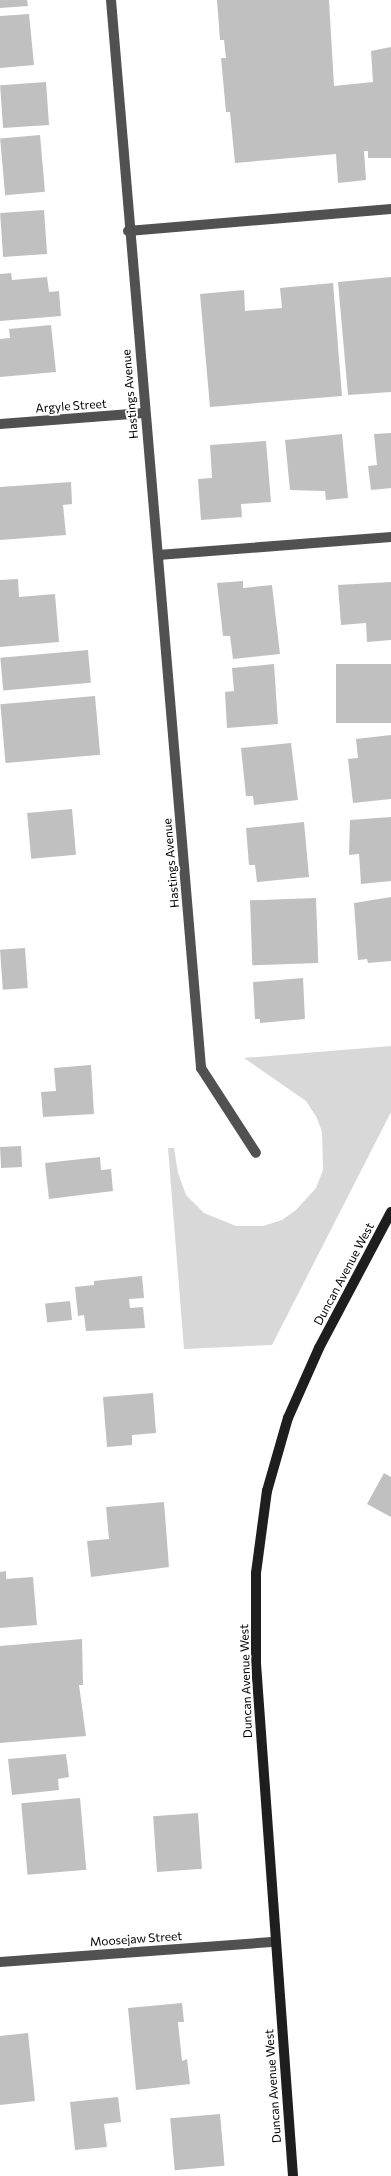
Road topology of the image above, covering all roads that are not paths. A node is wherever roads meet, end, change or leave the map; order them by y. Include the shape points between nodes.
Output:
1 (111, 0) edge
2 (391, 209) edge
3 (128, 232) junction
4 (144, 413) junction
5 (0, 424) edge
6 (391, 537) edge
7 (158, 555) junction
8 (256, 1153) dead end
9 (391, 1212) edge
10 (275, 1942) junction
11 (0, 1962) edge
12 (293, 2176) edge

1 - 3 street, Hastings Avenue
2 - 3 street
3 - 4 street, Hastings Avenue
4 - 5 street, Argyle Street
4 - 7 street, Hastings Avenue
6 - 7 street
7 - 8 street, Hastings Avenue via 201,1068
9 - 10 street, Duncan Avenue West via 319,1348 288,1418 267,1491 256,1573 256,1663
10 - 11 street, Moosejaw Street
10 - 12 street, Duncan Avenue West

